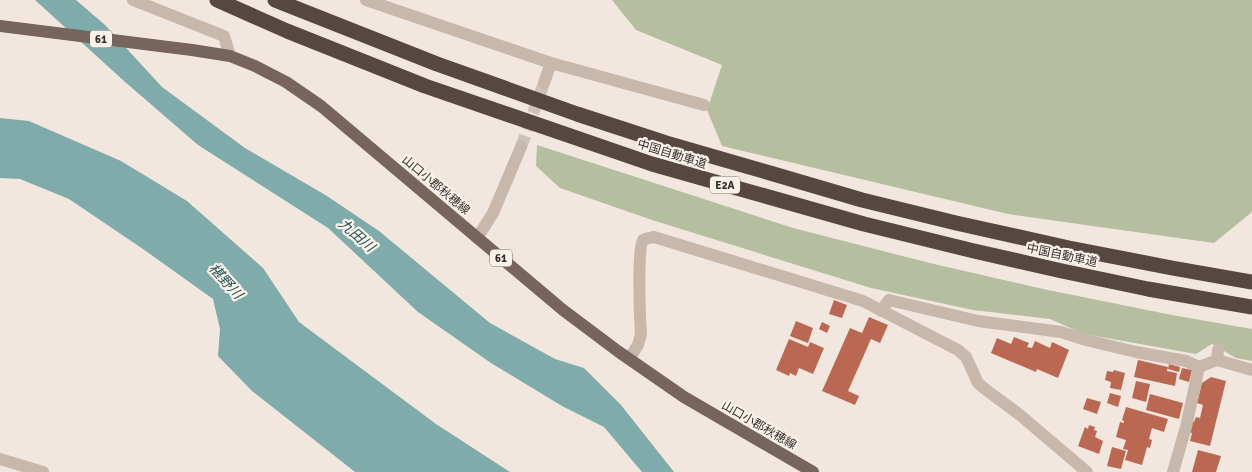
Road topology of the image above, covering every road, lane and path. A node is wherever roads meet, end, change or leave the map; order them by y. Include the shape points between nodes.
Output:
1 (133, 0) edge
2 (216, 0) edge
3 (275, 0) edge
4 (366, 0) edge
5 (5, 27) edge
6 (230, 56) junction
7 (551, 63) junction
8 (544, 83) tunnel mouth
9 (704, 105) dead end
10 (521, 147) tunnel mouth
11 (477, 238) junction
12 (1252, 282) edge
13 (1252, 307) edge
14 (882, 311) junction
15 (629, 359) junction
16 (1199, 367) junction
17 (1252, 370) edge
18 (0, 459) edge
19 (43, 472) edge
20 (813, 472) edge
21 (1087, 472) edge
22 (1173, 472) edge

1 - 6 street via 224,36
2 - 13 highway, 中国自動車道 / E2A via 426,86 652,164 864,224 974,251 1138,287
3 - 12 highway, 中国自動車道 / E2A via 437,64 577,114 862,200 1069,248
4 - 7 street
5 - 6 main road, 山口小郡秋穂線 / 61
6 - 11 main road, 山口小郡秋穂線 / 61 via 286,82 321,106
7 - 8 street
7 - 9 street
10 - 11 street via 493,214
11 - 15 main road, 山口小郡秋穂線 / 61 via 563,310
14 - 15 street via 863,301 654,237 641,242 640,334 638,345
14 - 16 street via 889,300 978,321 1061,332 1136,352 1186,361
14 - 21 street via 958,350 966,357 978,383
15 - 20 main road, 山口小郡秋穂線 / 61 via 684,397
16 - 17 street via 1217,355
16 - 22 street
18 - 19 street

